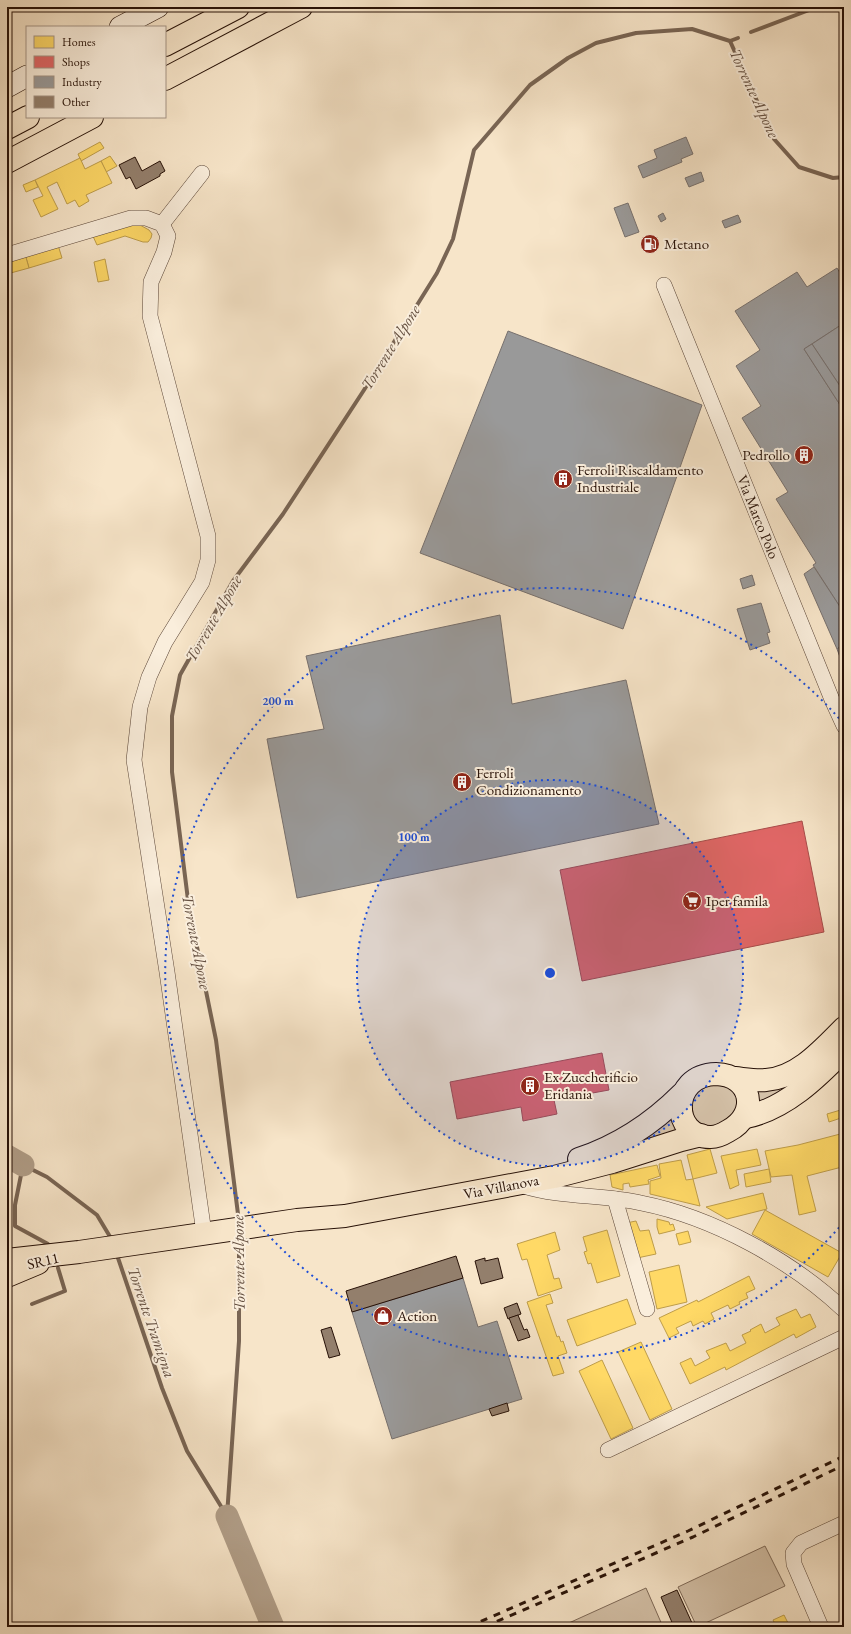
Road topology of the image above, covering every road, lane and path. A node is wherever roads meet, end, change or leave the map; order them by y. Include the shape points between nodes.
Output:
1 (158, 7) edge
2 (238, 7) edge
3 (301, 7) edge
4 (122, 26) edge
5 (166, 44) edge
6 (26, 77) edge
7 (166, 78) edge
8 (7, 87) edge
9 (26, 118) edge
10 (90, 118) edge
11 (7, 128) edge
12 (7, 162) edge
13 (202, 173) dead end
14 (162, 224) junction
15 (7, 255) edge
16 (664, 285) dead end
17 (844, 726) edge
18 (844, 1028) edge
19 (844, 1050) edge
20 (735, 1078) junction
21 (682, 1094) junction
22 (746, 1117) junction
23 (700, 1135) junction
24 (570, 1172) junction
25 (517, 1184) junction
26 (586, 1194) junction
27 (615, 1199) junction
28 (287, 1222) junction
29 (214, 1232) junction
30 (79, 1252) junction
31 (7, 1260) edge
32 (45, 1260) junction
33 (7, 1269) edge
34 (7, 1276) edge
35 (647, 1309) dead end
36 (844, 1310) edge
37 (844, 1338) edge
38 (608, 1450) dead end
39 (844, 1523) edge
40 (821, 1627) edge

1 - 4 street
2 - 5 main road
3 - 7 main road
6 - 8 street
9 - 11 main road
10 - 12 main road
13 - 14 street
14 - 15 street via 146,218 131,218
14 - 29 street via 168,236 151,282 150,316 208,536 208,560 202,582 165,642 149,677 140,706 134,760 168,980
16 - 17 street, Via Marco Polo
18 - 20 main road, SR11 via 822,1051 794,1070 767,1080
19 - 22 main road, SR11 via 819,1075 787,1099 770,1109
20 - 21 main road, SR11 via 723,1074 705,1075
20 - 22 main road via 743,1086 748,1100
21 - 23 main road via 680,1104 686,1123
21 - 28 main road, Via Villanova / SR11 via 663,1113 626,1138 571,1162 343,1206
22 - 23 main road, SR11 via 735,1128 718,1136
23 - 24 main road, Via Villanova / SR11
24 - 25 main road, Via Villanova / SR11
24 - 26 street via 572,1185
25 - 26 street via 559,1194
25 - 28 main road, Via Villanova / SR11 via 345,1216
26 - 27 street
27 - 35 street
27 - 36 street via 668,1209 719,1228 806,1278
28 - 29 main road, Via Villanova / SR11
29 - 30 main road, SR11
30 - 31 main road
30 - 32 main road, SR11 / SR11
32 - 33 main road, SR11 / SR11
32 - 34 main road
37 - 38 street
39 - 40 street via 801,1543 793,1553 794,1564

